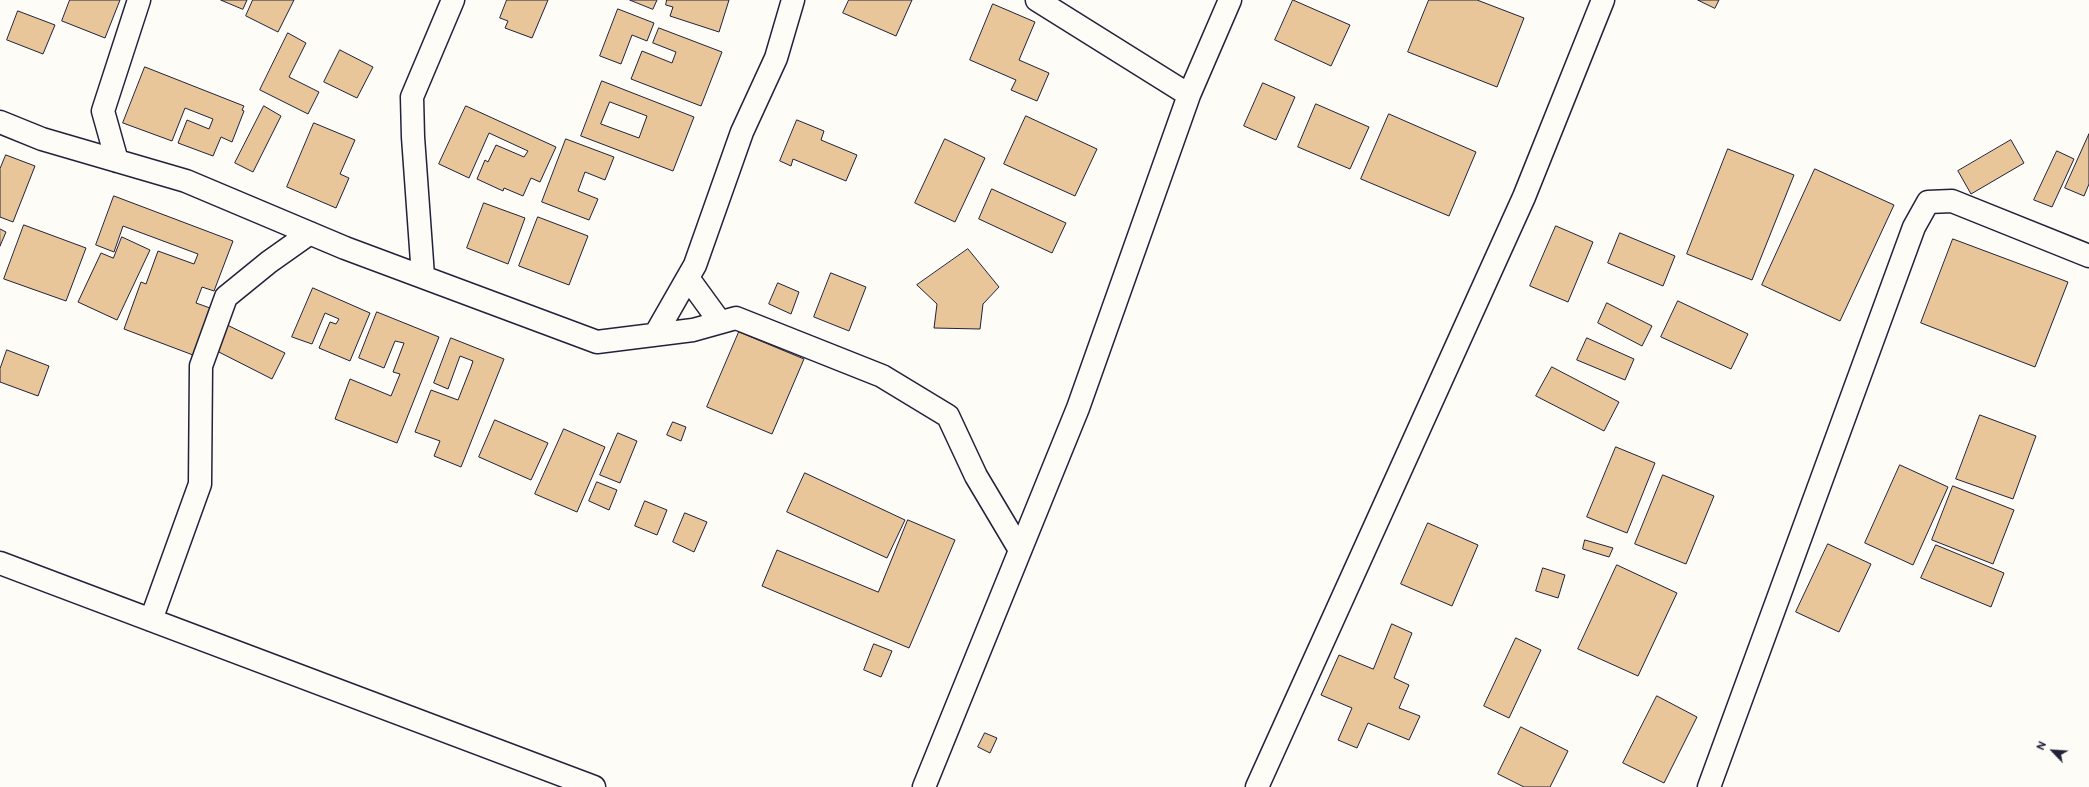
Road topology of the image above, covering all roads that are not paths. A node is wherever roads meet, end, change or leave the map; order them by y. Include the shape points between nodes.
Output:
1 (139, 0) edge
2 (453, 0) edge
3 (793, 0) edge
4 (1037, 0) edge
5 (1230, 0) edge
6 (1603, 0) edge
7 (1189, 95) junction
8 (0, 122) edge
9 (117, 161) junction
10 (310, 233) junction
11 (2089, 256) edge
12 (422, 276) junction
13 (688, 278) junction
14 (720, 322) junction
15 (655, 335) junction
16 (1020, 550) junction
17 (0, 563) edge
18 (151, 620) junction
19 (594, 787) edge
20 (924, 787) edge
21 (1256, 787) edge
22 (1710, 787) edge

1 - 9 street via 103,111
2 - 12 street via 412,97
3 - 13 street via 776,58 742,132 695,265
4 - 7 street
5 - 7 street
6 - 21 street via 1524,197
7 - 16 street via 1078,408
8 - 9 street via 42,139
9 - 10 street via 186,181
10 - 12 street
10 - 18 street via 268,262 226,297 201,366 200,484
11 - 22 street via 1952,201 1928,202 1914,227
12 - 15 street via 597,342
13 - 14 street
13 - 15 street
14 - 15 street via 693,330
14 - 16 street via 736,318 882,376 948,416 976,476
16 - 20 street
17 - 18 street
18 - 19 street

